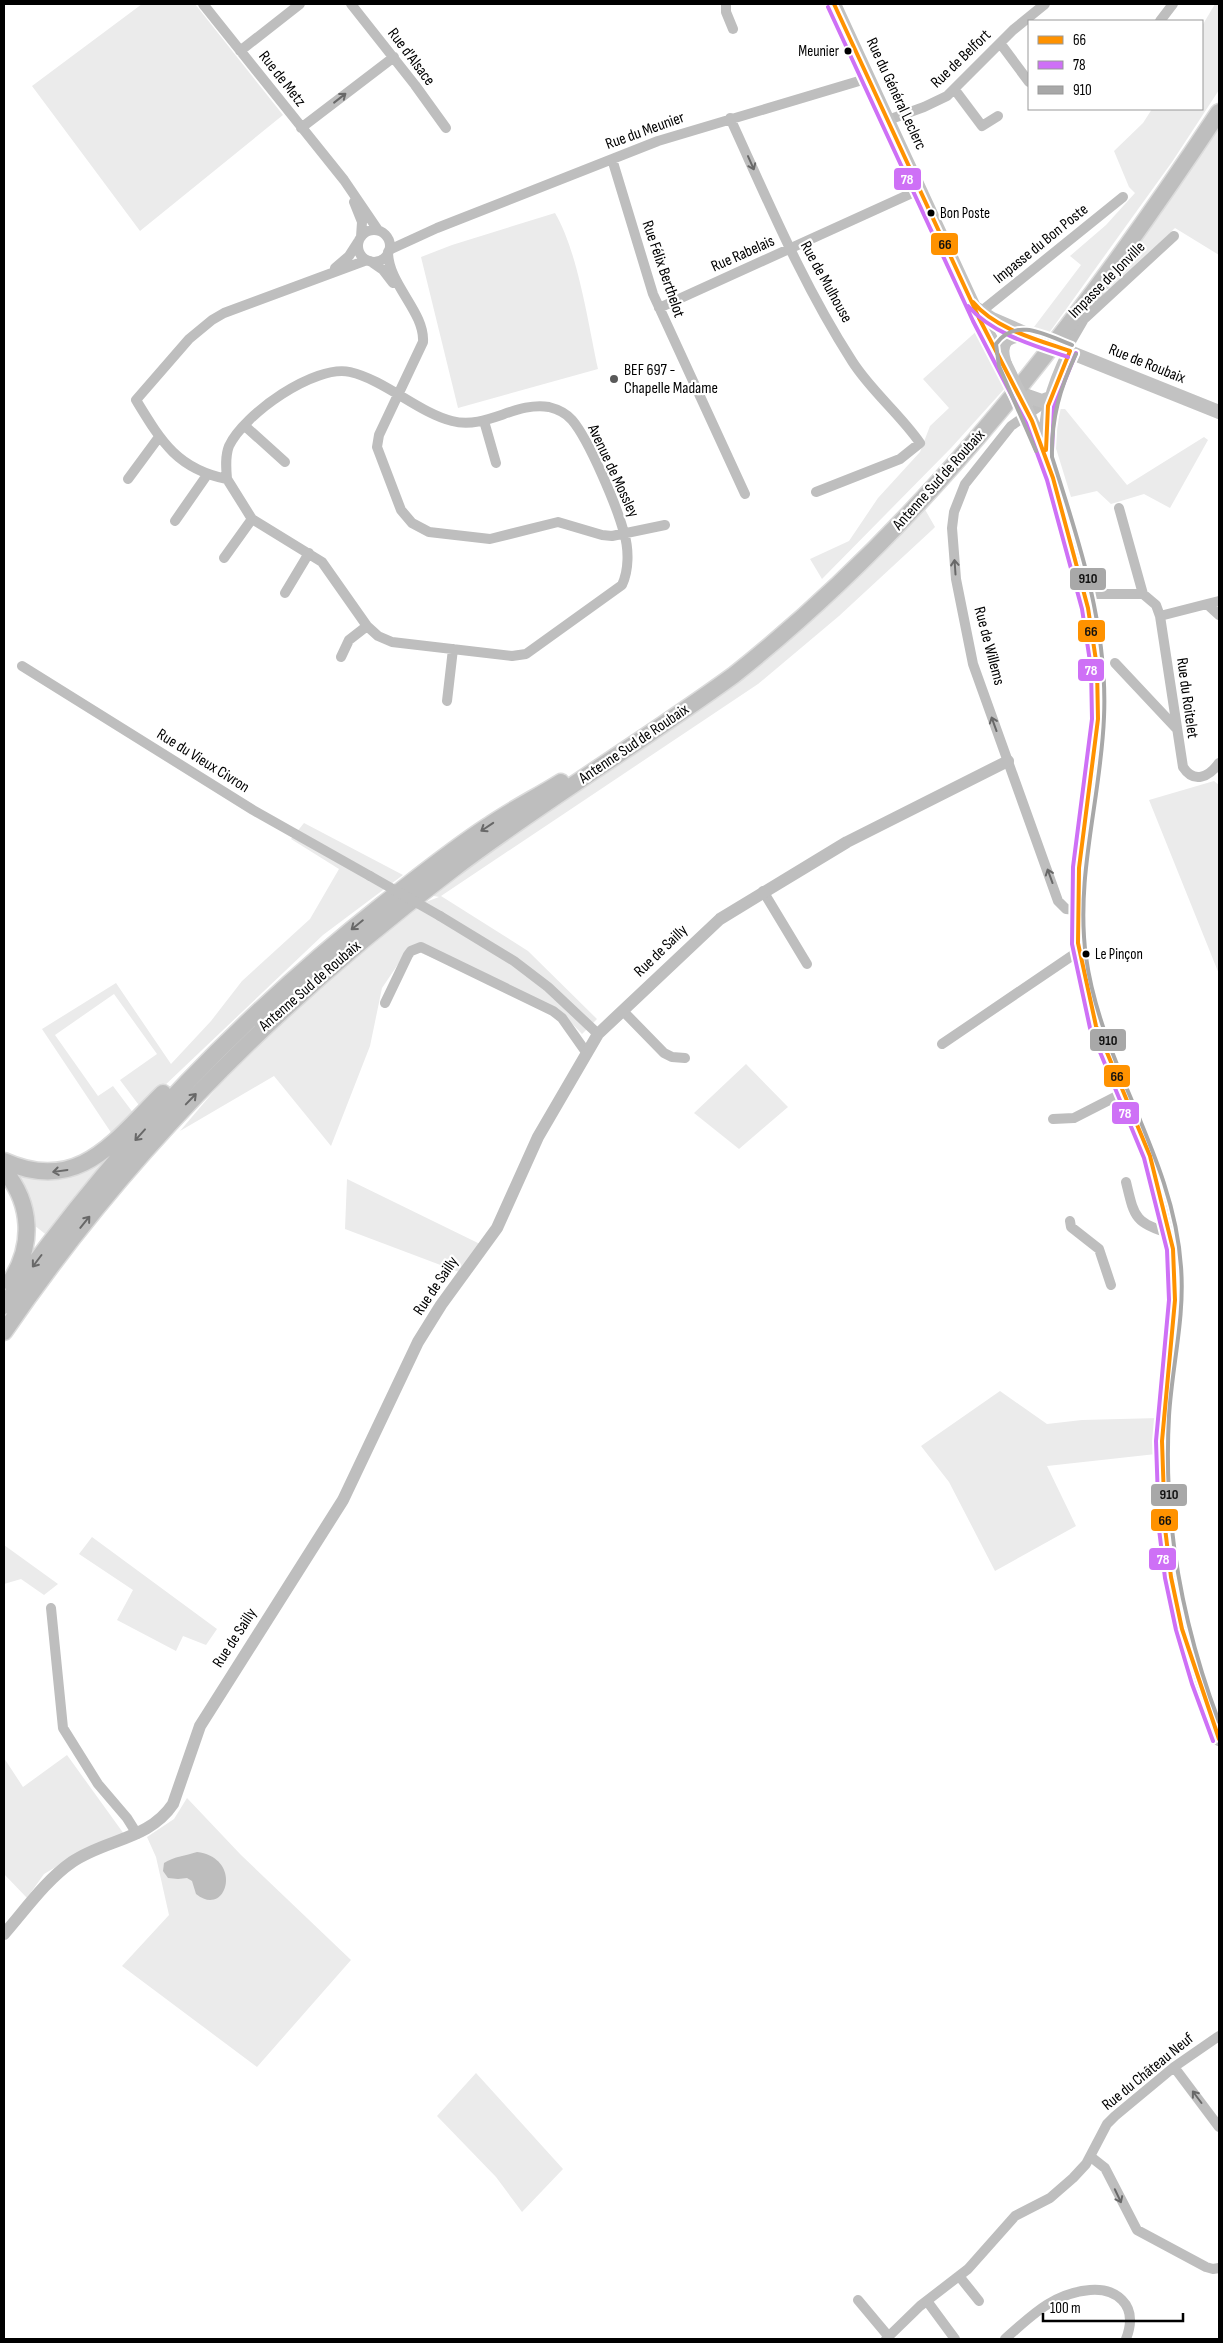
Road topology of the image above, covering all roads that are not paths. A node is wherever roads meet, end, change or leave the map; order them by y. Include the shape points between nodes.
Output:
1 (203, 4) edge
2 (300, 4) edge
3 (351, 4) edge
4 (726, 4) edge
5 (834, 4) edge
6 (1045, 4) edge
7 (1173, 4) edge
8 (1161, 20) edge
9 (733, 29) dead end
10 (1000, 43) junction
11 (240, 51) junction
12 (394, 56) junction
13 (869, 78) junction
14 (1028, 81) edge
15 (955, 90) junction
16 (1219, 100) edge
17 (1219, 112) edge
18 (998, 116) dead end
19 (730, 118) junction
20 (888, 120) junction
21 (301, 128) junction
22 (446, 128) dead end
23 (612, 159) junction
24 (337, 173) junction
25 (921, 189) junction
26 (1122, 197) dead end
27 (437, 228) junction
28 (381, 231) junction
29 (1174, 236) dead end
30 (359, 239) junction
31 (790, 250) junction
32 (389, 251) junction
33 (368, 261) junction
34 (319, 277) junction
35 (411, 308) junction
36 (658, 308) junction
37 (978, 311) junction
38 (1029, 335) junction
39 (1066, 350) junction
40 (1005, 364) junction
41 (1021, 393) junction
42 (399, 394) junction
43 (1048, 399) junction
44 (1219, 412) edge
45 (1028, 413) junction
46 (484, 421) junction
47 (245, 426) junction
48 (159, 437) junction
49 (1046, 458) junction
50 (286, 462) dead end
51 (496, 463) dead end
52 (207, 475) junction
53 (128, 479) dead end
54 (226, 479) junction
55 (816, 492) dead end
56 (745, 494) dead end
57 (1119, 508) dead end
58 (252, 519) junction
59 (175, 521) dead end
60 (665, 525) dead end
61 (625, 534) junction
62 (309, 553) junction
63 (224, 558) dead end
64 (285, 593) dead end
65 (1085, 594) junction
66 (1143, 594) junction
67 (1219, 601) edge
68 (1207, 604) junction
69 (1160, 616) junction
70 (1219, 616) edge
71 (367, 626) junction
72 (453, 649) junction
73 (341, 657) dead end
74 (1115, 663) dead end
75 (22, 666) dead end
76 (447, 701) dead end
77 (1176, 728) junction
78 (1008, 761) junction
79 (1219, 763) edge
80 (764, 891) junction
81 (1077, 910) junction
82 (1079, 951) junction
83 (807, 964) dead end
84 (385, 1003) dead end
85 (623, 1011) junction
86 (598, 1034) junction
87 (228, 1041) junction
88 (942, 1044) dead end
89 (586, 1052) junction
90 (685, 1058) dead end
91 (1123, 1093) junction
92 (1053, 1119) dead end
93 (4, 1161) edge
94 (4, 1170) edge
95 (1126, 1182) dead end
96 (1070, 1221) dead end
97 (1170, 1233) junction
98 (1111, 1285) dead end
99 (4, 1291) edge
100 (4, 1306) edge
101 (4, 1332) edge
102 (51, 1608) dead end
103 (1219, 1739) edge
104 (137, 1834) junction
105 (4, 1934) edge
106 (1219, 2036) edge
107 (1174, 2068) junction
108 (1219, 2127) edge
109 (1091, 2157) junction
110 (1219, 2268) edge
111 (959, 2276) junction
112 (858, 2300) dead end
113 (979, 2301) dead end
114 (926, 2302) junction
115 (887, 2338) edge
116 (955, 2339) edge
117 (1005, 2339) edge
118 (1126, 2339) edge

1 - 11 street, Rue de Metz
2 - 11 street
3 - 12 street, Rue d'Alsace
4 - 9 street
5 - 13 main road, Rue du Général Leclerc
6 - 10 street, Rue de Belfort
7 - 8 street
10 - 14 street
10 - 15 street, Rue de Belfort
11 - 21 street, Rue de Metz
21 -> 12 street
12 - 22 street, Rue d'Alsace
13 - 19 street, Rue du Meunier
13 - 20 main road, Rue du Général Leclerc
15 - 18 street via 982,126
15 - 20 street, Rue de Belfort via 934,103
16 -> 87 highway, Antenne Sud de Roubaix via 1043,348 952,458 846,567 767,638 697,693 488,826 407,885 313,962
101 -> 17 highway, Antenne Sud de Roubaix via 82,1225 158,1135 238,1051 309,985 461,863 734,675 778,639 885,538 990,424 1067,328
19 - 23 street, Rue du Meunier
19 -> 31 street, Rue de Mulhouse
20 - 25 main road, Rue du Général Leclerc
21 - 24 street, Rue de Metz
23 - 27 street, Rue du Meunier
23 - 36 street, Rue Félix Berthelot
24 - 28 street, Rue de Metz
24 - 30 street, Rue de Metz via 360,216
25 - 31 street, Rue Rabelais
25 - 37 main road, Rue du Général Leclerc
26 - 37 street, Impasse du Bon Poste
27 - 28 street, Rue du Meunier via 404,237
27 - 32 street, Rue du Meunier
28 - 30 street via 368,230
28 - 32 street via 389,240
29 - 39 street, Impasse de Jonville via 1084,319
30 - 33 street via 360,254
30 - 34 street via 344,261
31 - 36 street, Rue Rabelais
31 - 55 street, Rue de Mulhouse via 853,362 920,444 900,459
32 - 33 street via 382,260
32 - 35 street via 390,266
33 - 34 street
33 - 35 street via 383,270
34 - 48 street via 224,313 208,323 169,359 136,400
35 - 42 street via 423,342
36 - 56 street, Rue Félix Berthelot
37 - 38 main road, Rue de Roubaix
37 - 40 main road, Rue du Général Leclerc
38 - 39 main road, Rue de Roubaix, bridge
38 - 40 main road via 1013,336 1004,343 1001,349
39 - 43 main road
39 - 44 main road, Rue de Roubaix
40 - 41 main road, Rue du Général Leclerc, bridge
41 - 43 main road via 1037,400
41 - 45 main road, Rue du Général Leclerc
42 - 46 street, Avenue de Mossley via 446,420
42 - 47 street, Avenue de Mossley via 351,372 335,372 279,395
42 - 61 street via 379,435 377,447 401,510 420,529 490,539 558,522 602,536
43 - 45 street, Rue de Willems
43 - 49 main road
45 - 49 main road, Rue du Général Leclerc
78 -> 45 street, Rue de Willems via 970,652 956,579 952,521 965,484 1011,426
46 - 51 street
46 - 61 street, Avenue de Mossley via 542,406 566,415 593,458
47 - 50 street
47 - 54 street, Avenue de Mossley via 230,443
48 - 52 street via 176,456
48 - 53 street
49 - 65 main road
52 - 54 street
52 - 59 street
54 - 58 street, Avenue de Mossley
57 - 66 street, Rue du Roitelet
58 - 62 street, Avenue de Mossley
58 - 63 street
60 - 61 street
61 - 72 street, Avenue de Mossley via 627,570 622,585 531,651 512,656
62 - 64 street
62 - 71 street, Avenue de Mossley via 326,567
65 - 66 street
65 - 81 main road via 1098,667 1098,719 1081,846
66 - 69 street, Rue du Roitelet via 1156,605
67 - 68 street
68 - 69 street
68 - 70 street
69 - 77 street, Rue du Roitelet
71 - 72 street, Avenue de Mossley via 386,640
71 - 73 street via 349,640
72 - 76 street
74 - 77 street
75 - 86 street, Rue du Vieux Civron, bridge via 245,805 514,961 548,987
77 - 79 street, Rue du Roitelet via 1183,767 1189,774 1204,777
78 - 80 street, Rue de Sailly via 847,842
81 -> 78 street, Rue de Willems via 1066,909 1058,901
80 - 83 street
80 - 85 street, Rue de Sailly via 712,925
81 - 82 main road
82 - 88 street
82 - 91 main road via 1096,1026
84 - 89 street via 408,955 421,947 552,1011 562,1018
85 - 86 street, Rue de Sailly
85 - 90 street via 664,1053
86 - 89 street, Rue de Sailly
87 -> 93 highway via 197,1061 106,1150 85,1164 48,1172
87 -> 100 highway, Antenne Sud de Roubaix via 104,1175
89 - 104 street, Rue de Sailly via 538,1137 497,1228 415,1348 343,1500 200,1726 173,1804 159,1820
91 - 92 street via 1074,1118
91 - 97 main road via 1155,1172
94 - 99 highway via 22,1198 28,1227 22,1259
95 - 97 street via 1139,1220
96 - 98 street via 1071,1228 1099,1249
97 - 103 main road via 1176,1284 1162,1441 1165,1528 1182,1629
102 - 104 street via 63,1728 98,1784
104 - 105 street, Rue de Sailly via 72,1862
106 - 107 street, Rue du Château Neuf
108 -> 107 street
107 - 109 street, Rue du Château Neuf via 1109,2121
109 -> 110 street via 1105,2168 1136,2230 1206,2267
109 - 111 street, Rue du Château Neuf via 1059,2191 1015,2216
111 - 113 street
111 - 114 street, Rue du Château Neuf
112 - 115 street
114 - 115 street, Rue du Château Neuf
114 - 116 street
117 - 118 street via 1052,2300 1065,2294 1097,2289 1114,2294 1126,2304 1131,2320

